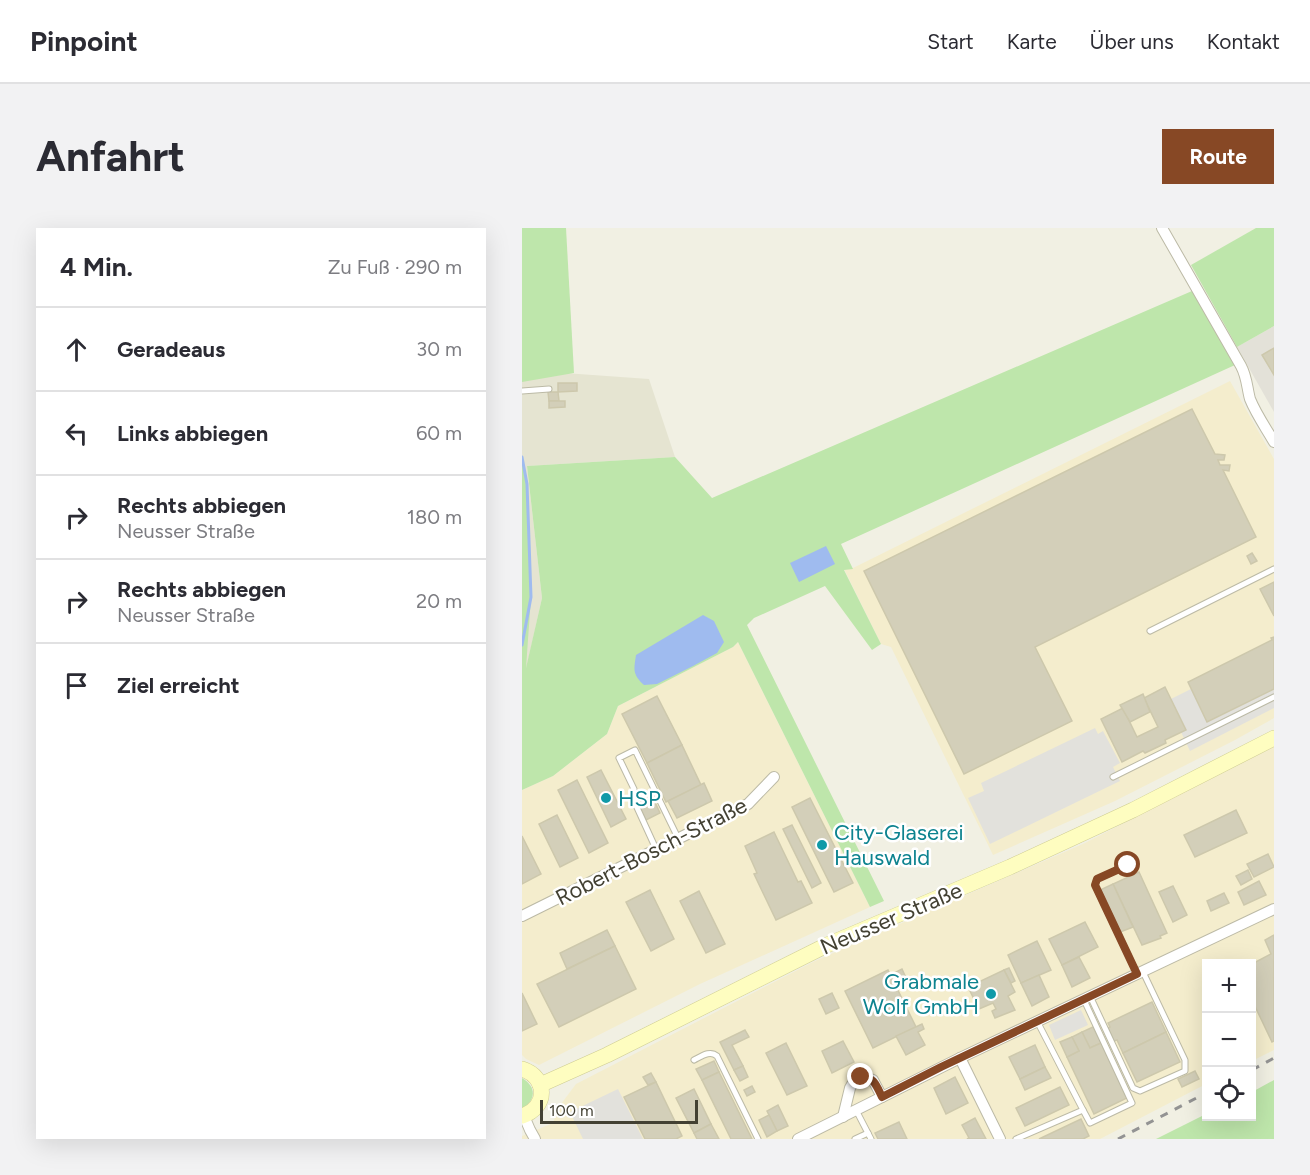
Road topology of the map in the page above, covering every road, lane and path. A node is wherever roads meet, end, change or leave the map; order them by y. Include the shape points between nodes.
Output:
1 (1162, 228) edge
2 (549, 389) dead end
3 (522, 391) edge
4 (1274, 442) edge
5 (1274, 569) edge
6 (1150, 631) dead end
7 (1274, 697) edge
8 (1274, 738) edge
9 (774, 777) dead end
10 (1113, 777) dead end
11 (679, 840) junction
12 (657, 850) junction
13 (1128, 865) dead end
14 (1274, 909) edge
15 (522, 916) edge
16 (1140, 973) junction
17 (1087, 998) junction
18 (1037, 1021) junction
19 (1054, 1037) dead end
20 (1047, 1041) junction
21 (960, 1058) junction
22 (694, 1060) dead end
23 (522, 1069) edge
24 (540, 1085) junction
25 (882, 1097) junction
26 (856, 1110) junction
27 (1083, 1110) junction
28 (523, 1116) edge
29 (843, 1117) junction
30 (868, 1133) junction
31 (535, 1139) edge
32 (758, 1139) edge
33 (798, 1139) edge
34 (855, 1139) edge
35 (871, 1139) edge
36 (1000, 1139) edge
37 (1016, 1139) edge

1 - 4 street via 1236,356 1252,404
2 - 3 lane
5 - 6 lane
7 - 10 lane
8 - 24 main road, Neusser Straße via 1133,810 827,945
9 - 11 street, Robert-Bosch-Straße via 748,804
11 - 12 street, Robert-Bosch-Straße
11 - 12 lane via 635,750 619,758
12 - 15 street, Robert-Bosch-Straße
13 - 16 lane via 1097,879 1095,885
14 - 16 street
16 - 17 street
16 - 17 lane via 1185,1060 1185,1071 1140,1091 1132,1088
17 - 18 street
17 - 27 lane via 1090,1021 1132,1103 1090,1123
18 - 20 lane
18 - 21 street
19 - 20 lane
20 - 27 lane
21 - 25 street
21 - 36 street
22 - 32 lane via 710,1053 716,1055
23 - 24 main road via 533,1074
24 - 28 main road via 539,1104
25 - 26 street
25 - 29 street via 873,1080 857,1079 850,1088
26 - 29 street
26 - 30 lane
27 - 37 lane
28 - 31 street
29 - 33 street
30 - 34 lane
30 - 35 lane

